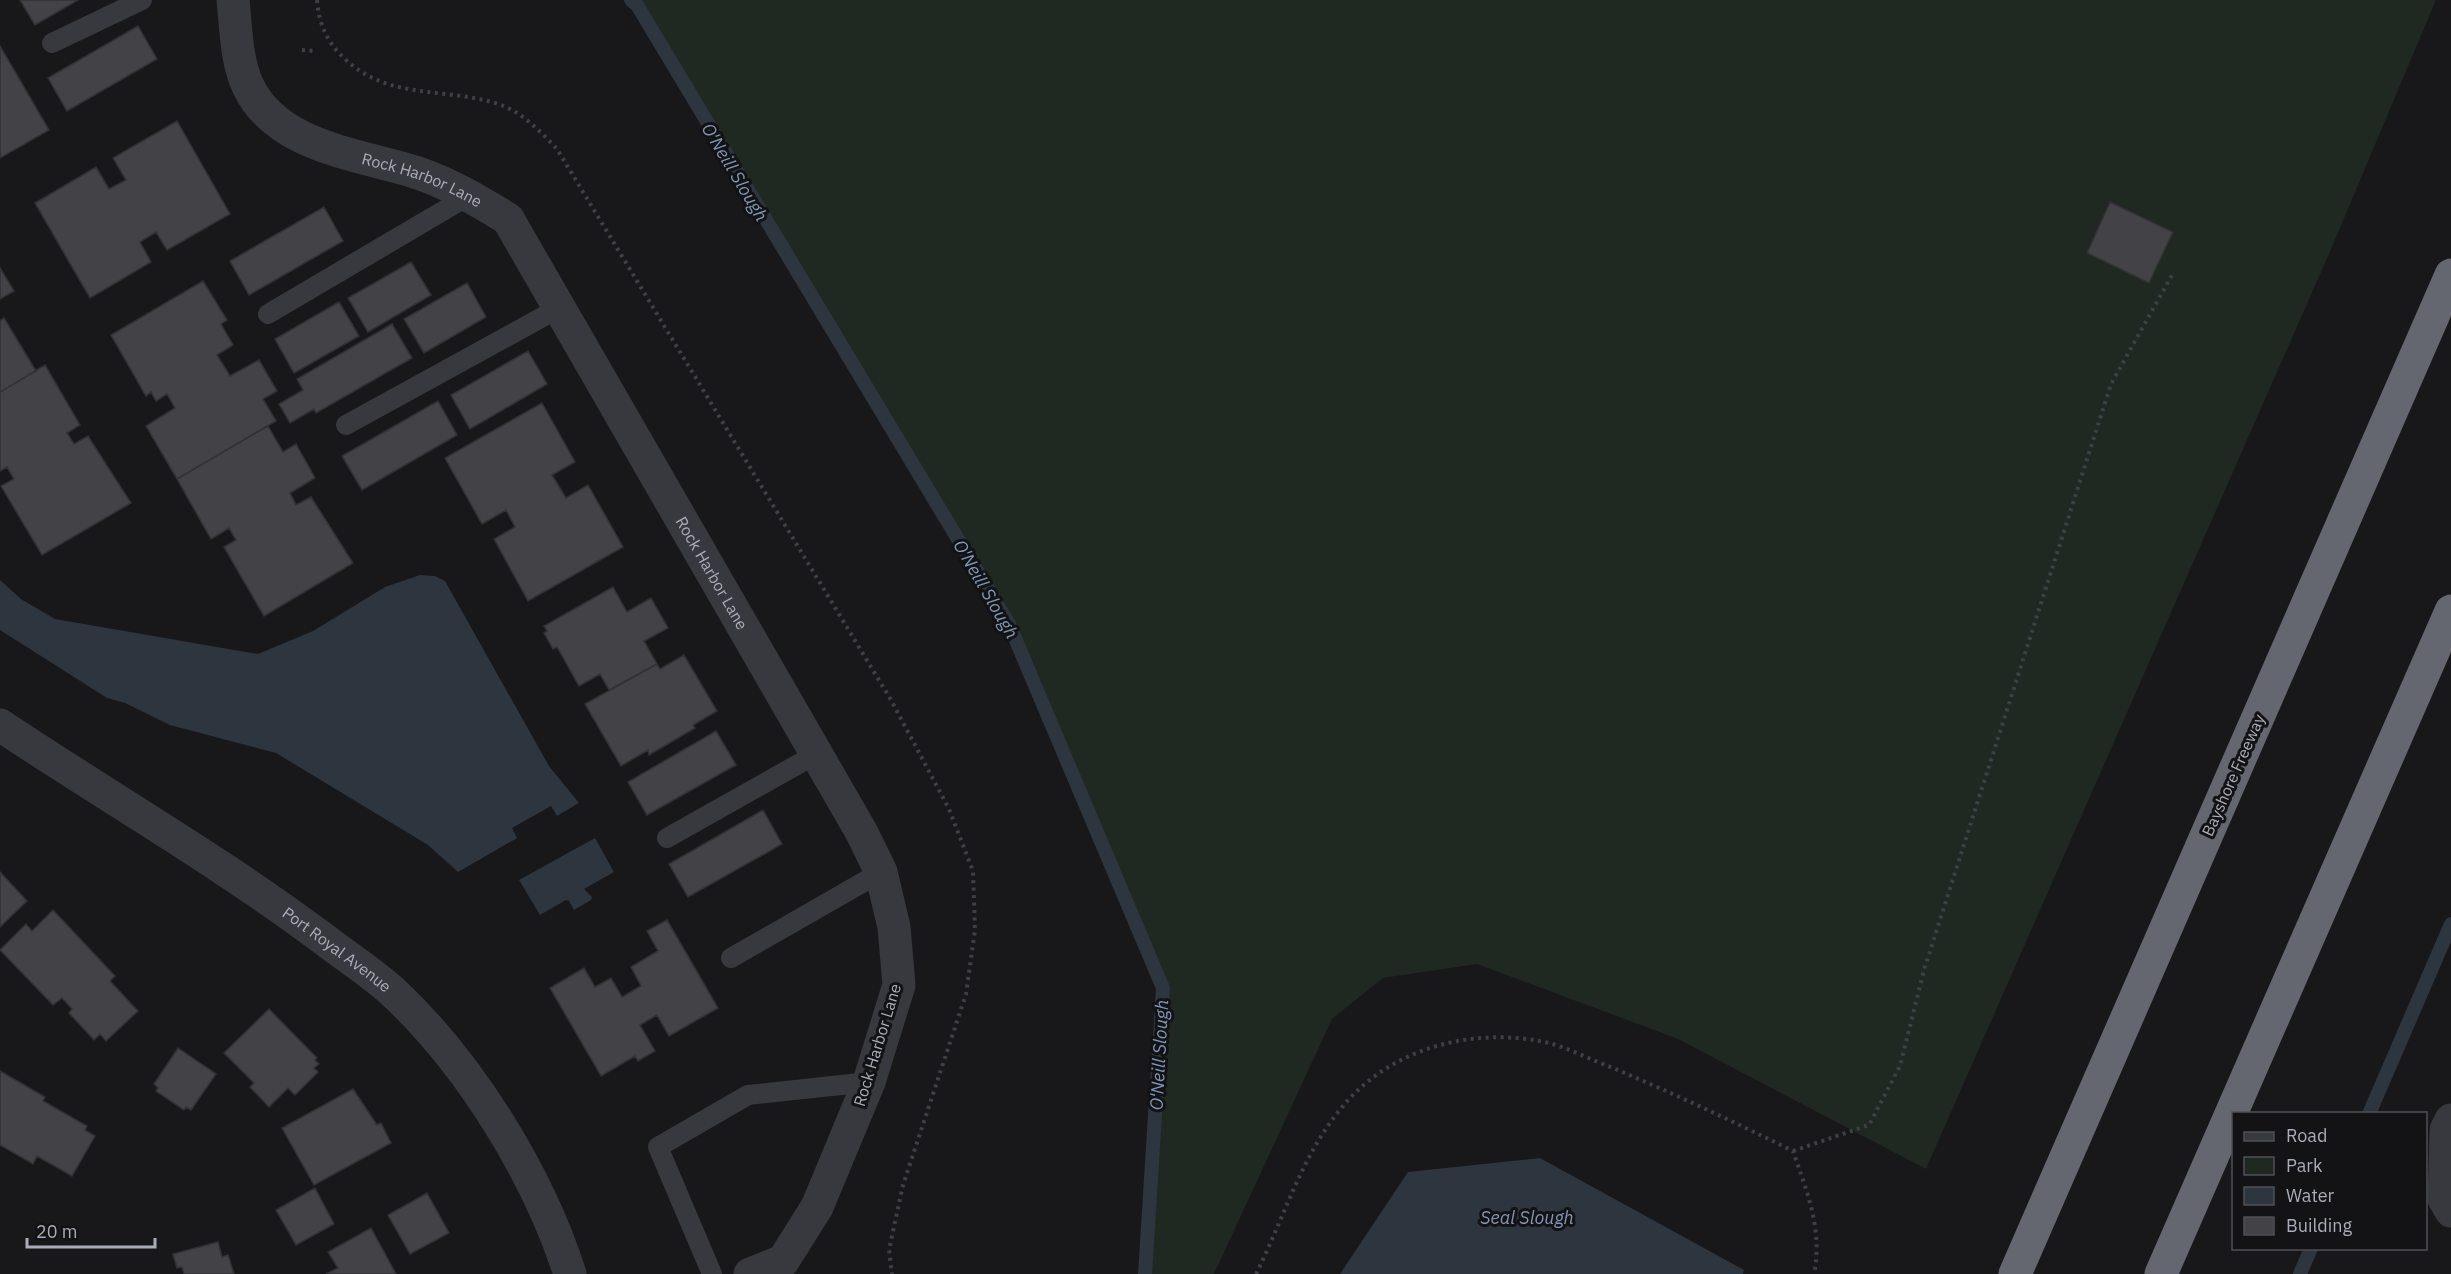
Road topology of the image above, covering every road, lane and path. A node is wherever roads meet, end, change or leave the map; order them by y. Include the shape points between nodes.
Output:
1 (142, 0) edge
2 (233, 0) edge
3 (52, 43) dead end
4 (302, 50) dead end
5 (317, 51) dead end
6 (470, 195) junction
7 (2172, 275) dead end
8 (2451, 275) edge
9 (559, 308) junction
10 (268, 314) dead end
11 (346, 425) dead end
12 (2451, 611) edge
13 (0, 725) edge
14 (818, 753) junction
15 (667, 838) dead end
16 (881, 872) junction
17 (731, 958) dead end
18 (869, 1082) junction
19 (2451, 1120) edge
20 (1793, 1151) junction
21 (2451, 1211) edge
22 (788, 1268) edge
23 (570, 1274) edge
24 (712, 1274) edge
25 (750, 1274) edge
26 (1256, 1274) edge
27 (1814, 1274) edge
28 (2014, 1274) edge
29 (2161, 1274) edge

1 - 3 lane
2 - 6 street, Rock Harbor Lane via 238,50 247,85 265,114 294,133
4 - 5 path
6 - 9 street, Rock Harbor Lane via 508,219
6 - 10 lane
7 - 20 path via 2111,384 1924,970 1900,1066 1869,1125
8 - 28 highway, Bayshore Freeway
9 - 11 lane
9 - 14 street, Rock Harbor Lane
12 - 29 highway
13 - 23 street, Port Royal Avenue via 272,900 393,992 447,1050 500,1126 535,1192
14 - 15 lane
14 - 16 street, Rock Harbor Lane
16 - 17 lane
16 - 18 street, Rock Harbor Lane via 894,927 899,985
18 - 22 street, Rock Harbor Lane
18 - 24 lane via 748,1095 658,1147
19 - 21 street via 2446,1130 2444,1199
20 - 26 path via 1675,1093 1549,1043 1491,1037 1439,1044 1389,1066 1366,1081 1342,1107 1312,1149
20 - 27 path via 1815,1215
22 - 25 street, Rock Harbor Lane

